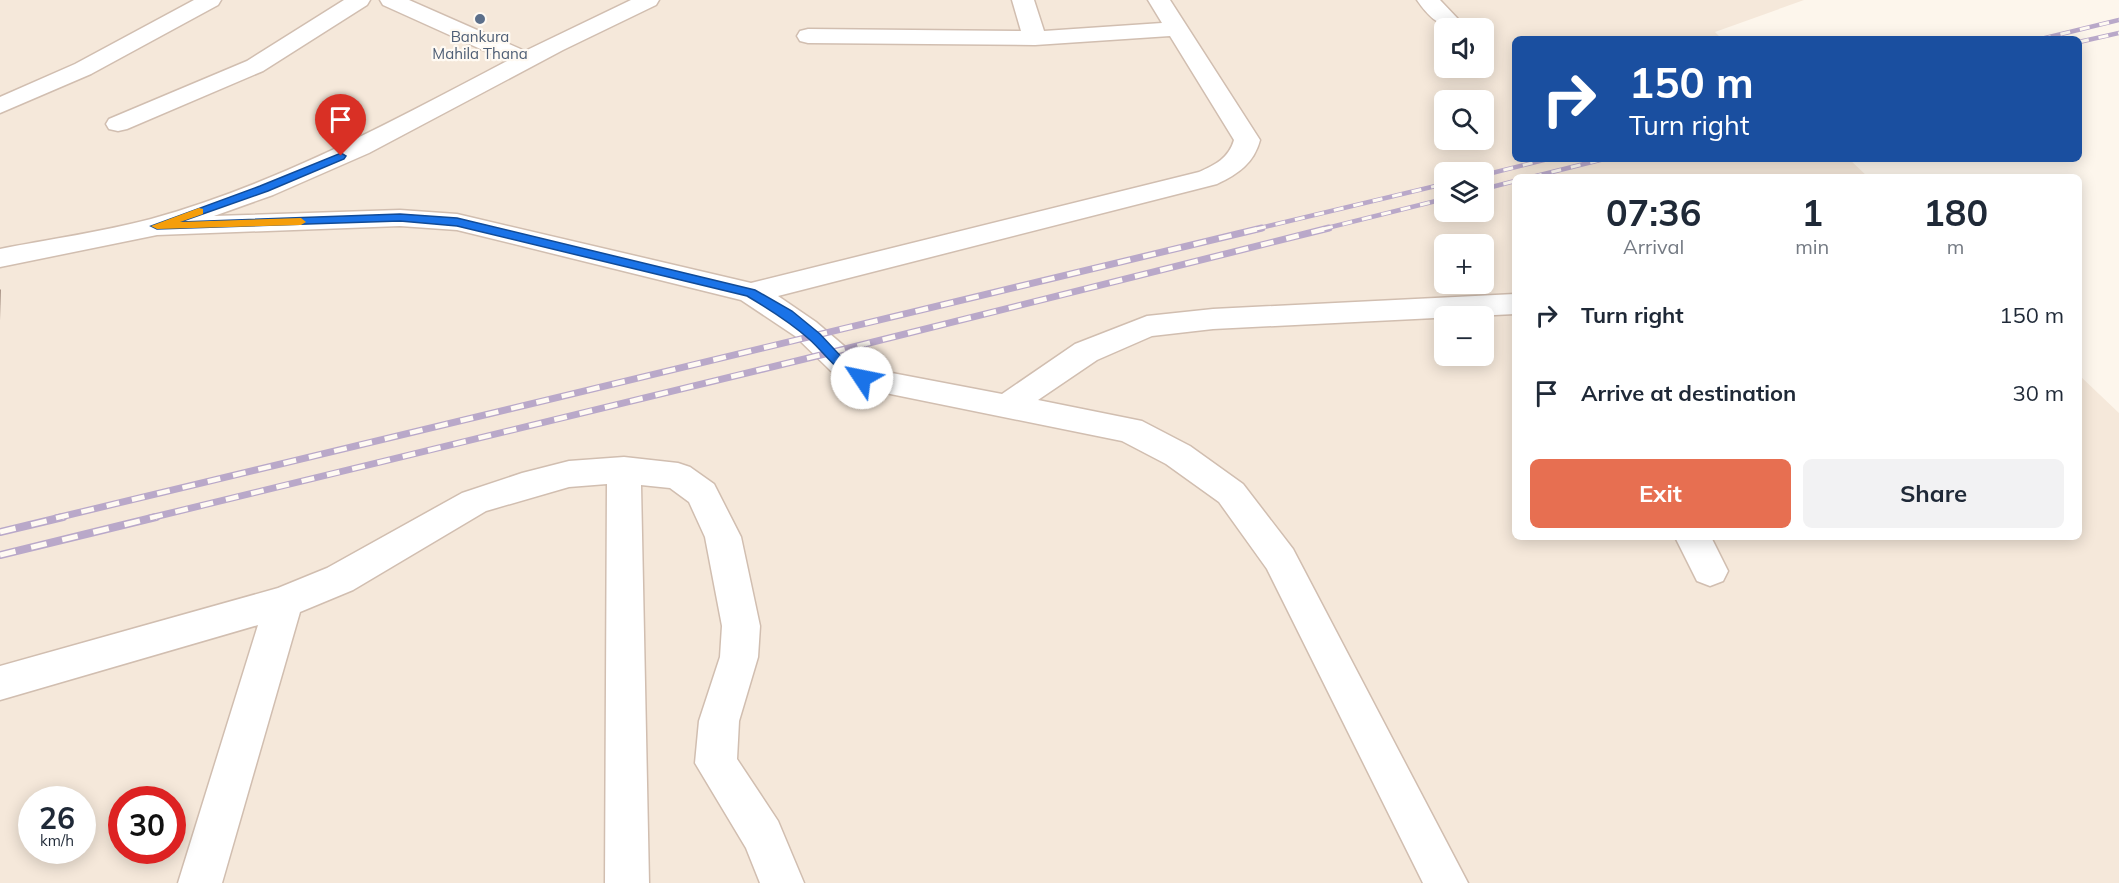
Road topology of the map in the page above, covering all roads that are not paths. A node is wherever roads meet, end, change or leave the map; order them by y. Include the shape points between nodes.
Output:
1 (210, 0) edge
2 (358, 0) edge
3 (391, 0) edge
4 (648, 0) edge
5 (1023, 0) edge
6 (1159, 0) edge
7 (1428, 0) edge
8 (1446, 18) edge
9 (1178, 29) junction
10 (808, 36) dead end
11 (1035, 38) junction
12 (525, 60) junction
13 (0, 106) edge
14 (118, 124) dead end
15 (157, 226) junction
16 (0, 258) edge
17 (751, 293) junction
18 (1512, 304) edge
19 (1007, 406) junction
20 (624, 470) junction
21 (1694, 540) edge
22 (1710, 571) dead end
23 (284, 602) junction
24 (0, 683) edge
25 (200, 883) edge
26 (627, 883) edge
27 (782, 883) edge
28 (1446, 883) edge

1 - 13 street via 83,69
2 - 14 street via 255,66
3 - 12 street
4 - 12 street
5 - 11 street
6 - 9 street
7 - 8 street
9 - 11 street
9 - 17 street via 1247,140 1245,153 1230,168 1208,178
10 - 11 street
12 - 15 street via 360,148 264,189
15 - 16 street
15 - 17 street via 400,218 457,222
17 - 19 street via 787,314 844,367 862,378
18 - 19 street via 1213,319 1147,326 1086,352
19 - 28 street via 1130,430 1178,455 1231,493 1280,559
20 - 23 street via 569,474 474,502 340,579
20 - 26 street
20 - 27 street via 678,476 702,493 723,537 741,626 739,657 719,721 716,763 763,836
21 - 22 street
23 - 24 street
23 - 25 street

